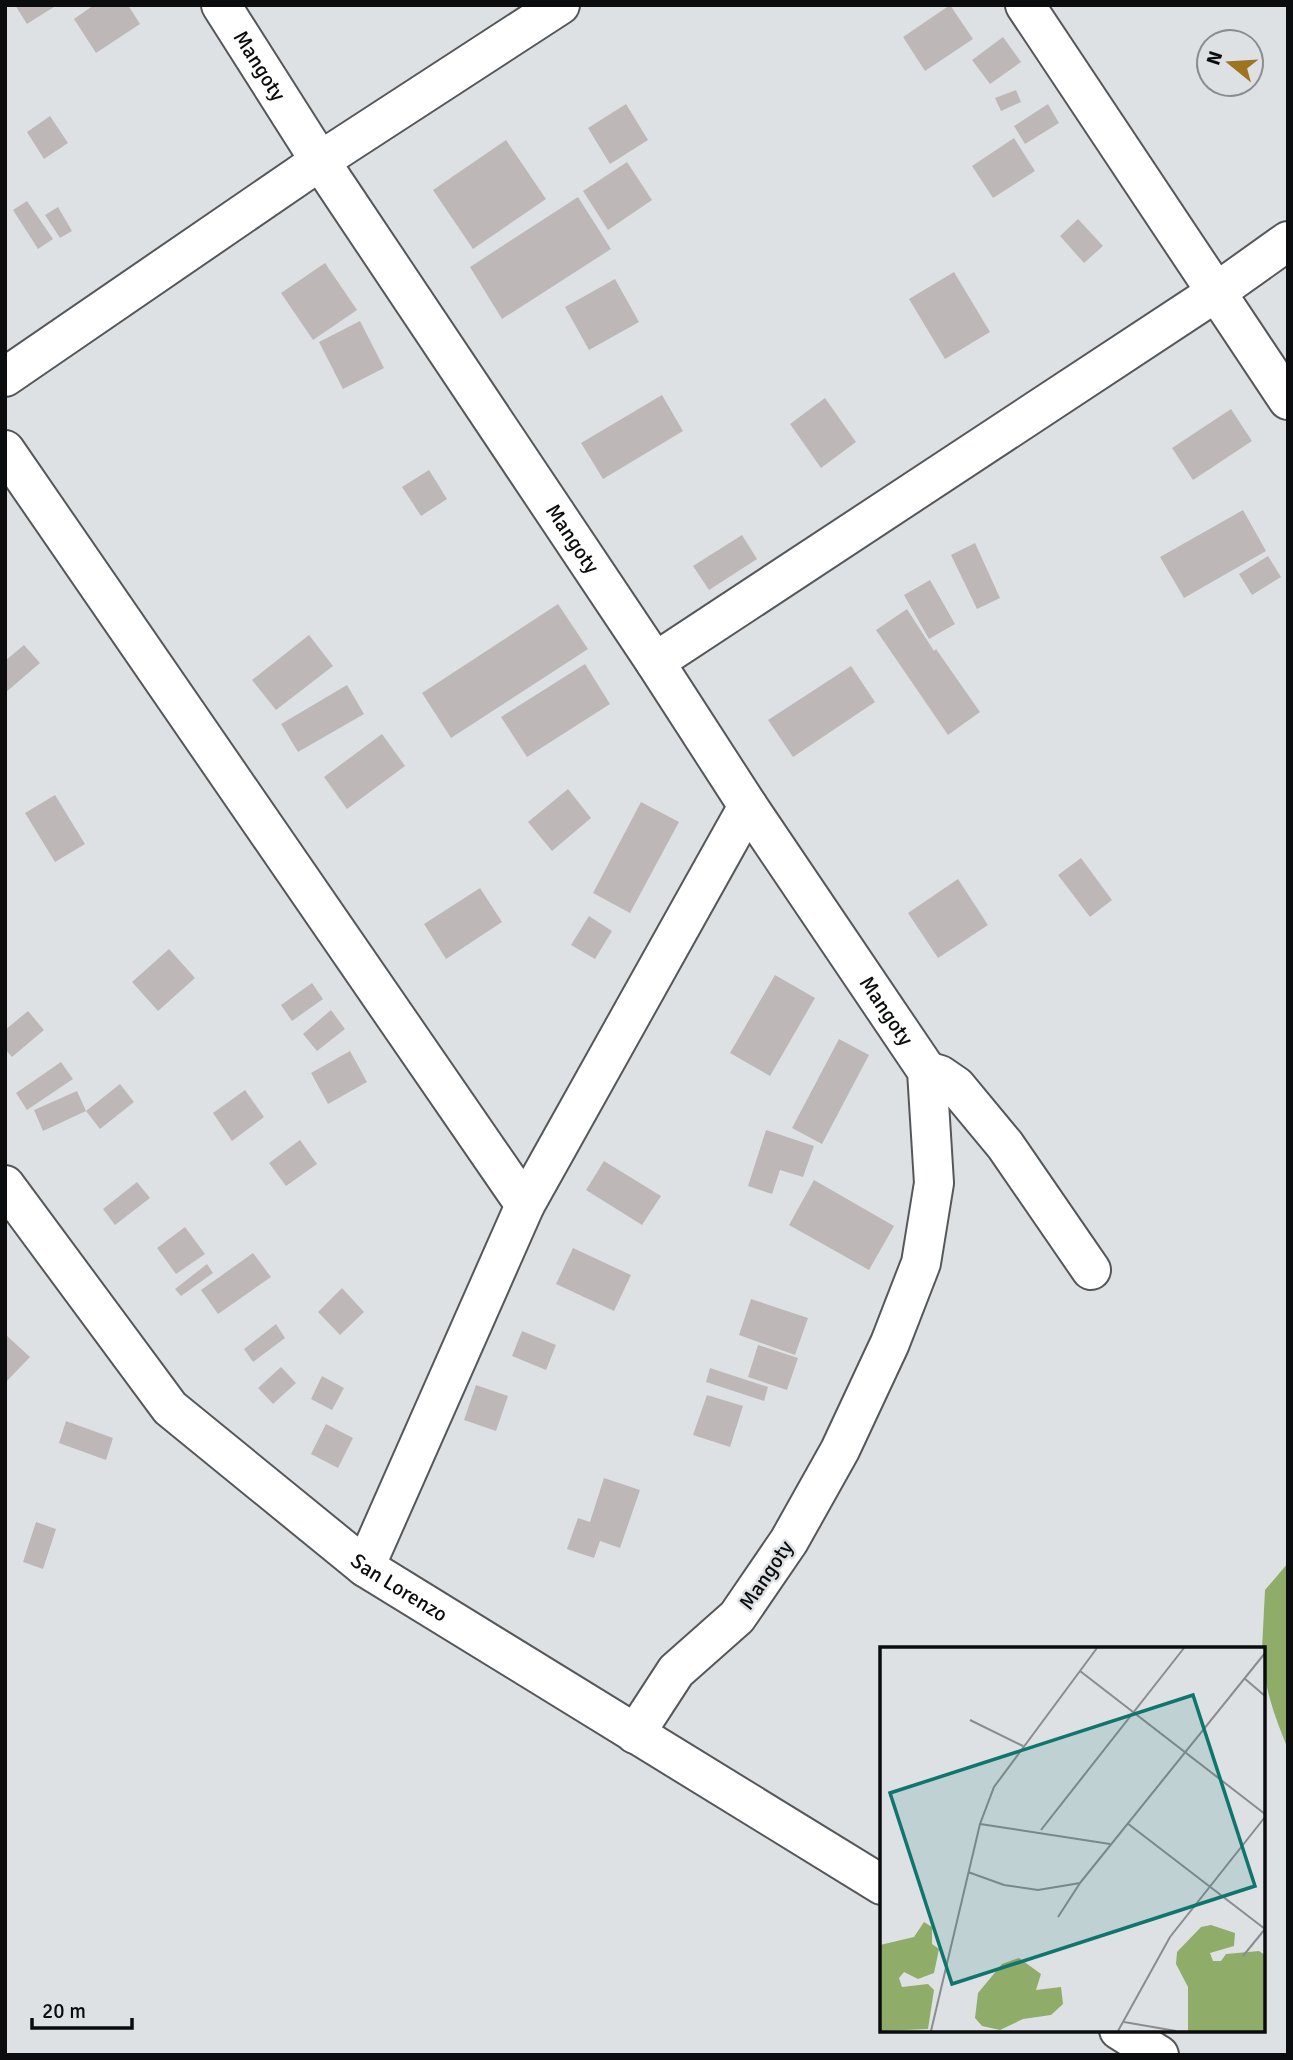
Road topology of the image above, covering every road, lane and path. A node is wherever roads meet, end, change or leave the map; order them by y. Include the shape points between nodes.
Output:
1 (221, 5) edge
2 (559, 5) edge
3 (1025, 5) edge
4 (320, 161) junction
5 (1288, 241) edge
6 (1215, 293) junction
7 (5, 377) edge
8 (1288, 400) edge
9 (5, 450) edge
10 (655, 662) junction
11 (748, 806) junction
12 (927, 1071) junction
13 (5, 1185) edge
14 (524, 1205) junction
15 (1091, 1270) dead end
16 (365, 1567) junction
17 (635, 1734) junction
18 (880, 1884) edge
19 (1122, 2032) edge
20 (1159, 2055) edge

1 - 4 street, Mangoty
2 - 4 street
3 - 6 street
4 - 7 street
4 - 10 street, Mangoty
5 - 6 street
6 - 8 street
6 - 10 street
9 - 14 street
10 - 11 street, Mangoty
11 - 12 street, Mangoty
11 - 14 street
12 - 15 street, Mangoty via 956,1086 1005,1145
12 - 17 street, Mangoty via 934,1183 921,1264 890,1343 840,1450 789,1541 737,1617 676,1671
13 - 16 street, San Lorenzo via 170,1408
14 - 16 street
16 - 17 street, San Lorenzo
17 - 18 street, San Lorenzo
19 - 20 street

